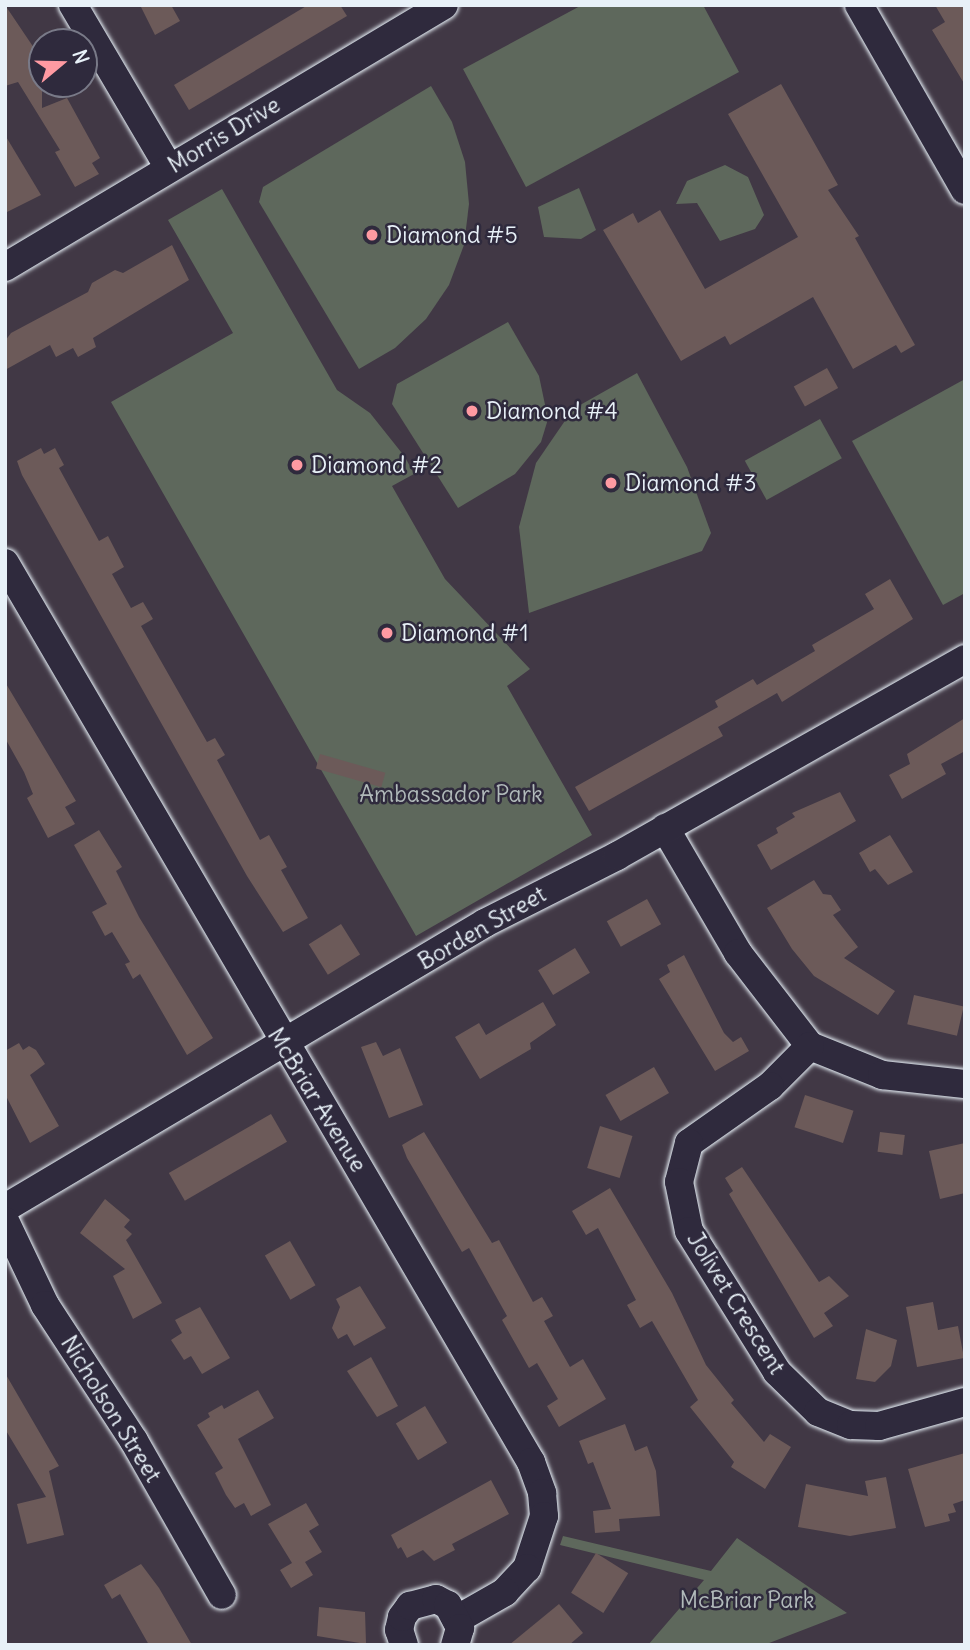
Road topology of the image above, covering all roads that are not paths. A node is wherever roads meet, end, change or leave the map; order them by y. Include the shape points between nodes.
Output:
1 (73, 5) edge
2 (444, 5) edge
3 (859, 5) edge
4 (169, 168) junction
5 (965, 190) edge
6 (5, 267) edge
7 (5, 563) edge
8 (965, 659) edge
9 (666, 828) junction
10 (287, 1044) junction
11 (810, 1046) junction
12 (965, 1084) edge
13 (5, 1208) edge
14 (5, 1221) edge
15 (965, 1402) edge
16 (222, 1595) dead end
17 (456, 1632) edge
18 (404, 1645) edge

1 - 4 street
2 - 4 street, Morris Drive
3 - 5 street
4 - 6 street, Morris Drive
7 - 10 street, McBriar Avenue via 268,1019
8 - 9 street, Borden Street
9 - 10 street, Borden Street via 485,923
9 - 11 street via 738,953
10 - 13 street, Borden Street
10 - 17 street, McBriar Avenue via 531,1462 542,1493 540,1539 527,1568
11 - 12 street via 882,1075
11 - 15 street, Jolivet Crescent via 770,1086 689,1143 679,1182 689,1231 777,1372 818,1412 851,1425 879,1426
14 - 16 street, Nicholson Street via 45,1306 134,1441
17 - 18 street, McBriar Avenue via 448,1605 422,1600 402,1617 399,1630

